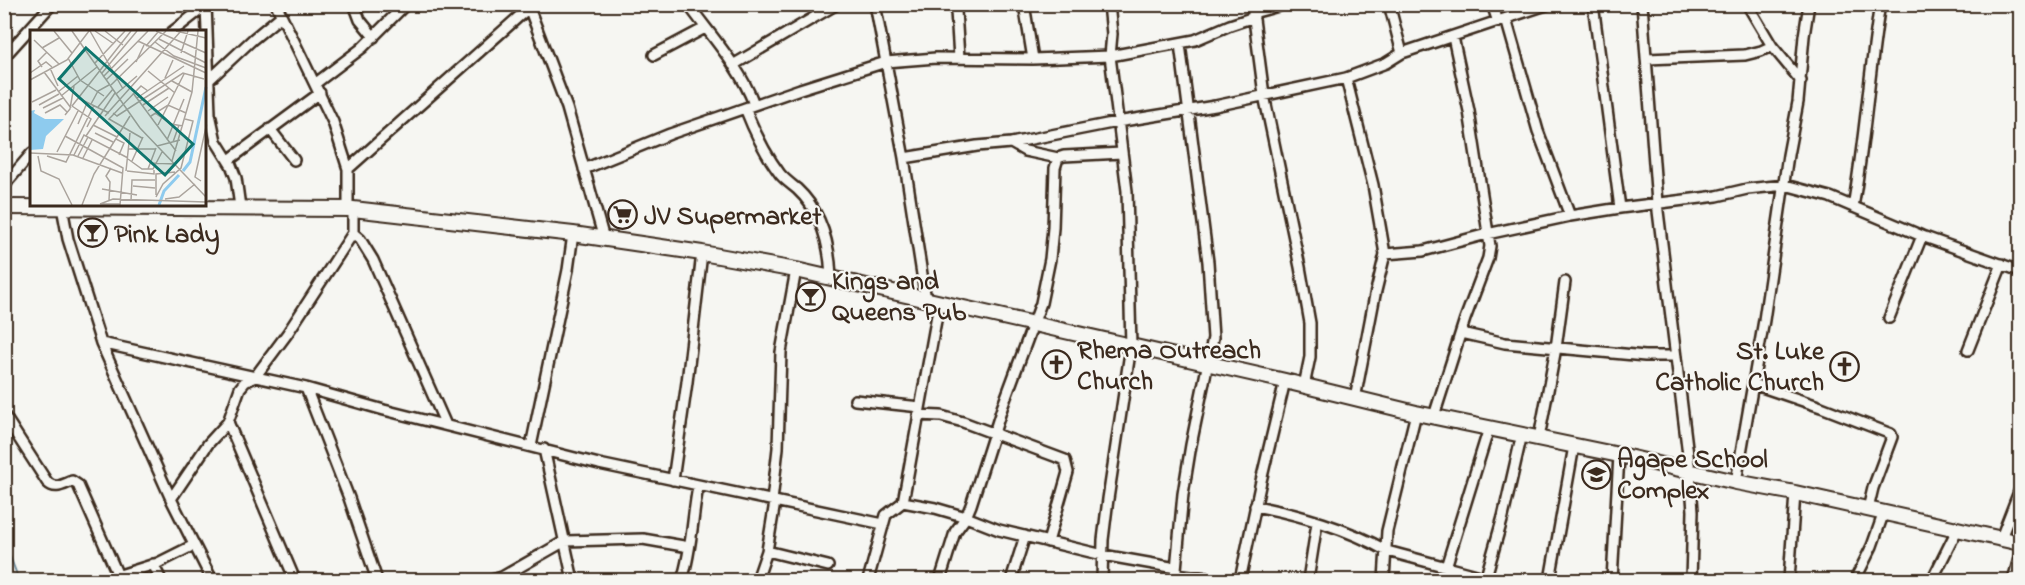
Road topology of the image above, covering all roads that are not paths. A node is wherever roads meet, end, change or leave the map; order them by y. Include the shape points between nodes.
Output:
1 (51, 4) edge
2 (276, 4) edge
3 (354, 4) edge
4 (406, 4) edge
5 (688, 4) edge
6 (837, 4) edge
7 (874, 4) edge
8 (962, 4) edge
9 (1024, 4) edge
10 (1109, 4) edge
11 (1286, 4) edge
12 (1389, 4) edge
13 (1492, 4) edge
14 (1549, 4) edge
15 (1593, 4) edge
16 (1642, 4) edge
17 (1747, 4) edge
18 (1809, 4) edge
19 (1880, 4) edge
20 (207, 5) edge
21 (530, 6) edge
22 (1253, 12) edge
23 (281, 16) junction
24 (1502, 20) junction
25 (705, 28) junction
26 (34, 30) edge
27 (175, 30) edge
28 (29, 37) edge
29 (374, 37) junction
30 (1453, 37) junction
31 (1180, 44) junction
32 (1772, 46) junction
33 (1402, 53) junction
34 (654, 55) dead end
35 (1110, 56) junction
36 (4, 57) edge
37 (958, 58) junction
38 (1033, 59) junction
39 (1647, 59) junction
40 (886, 62) junction
41 (733, 65) junction
42 (1346, 78) junction
43 (208, 81) junction
44 (1801, 81) junction
45 (316, 83) junction
46 (320, 93) junction
47 (1264, 95) junction
48 (749, 106) junction
49 (1190, 111) junction
50 (1117, 122) junction
51 (270, 129) junction
52 (1011, 142) junction
53 (1122, 153) junction
54 (30, 155) edge
55 (904, 158) junction
56 (1058, 158) junction
57 (229, 160) junction
58 (294, 160) dead end
59 (348, 169) junction
60 (584, 169) junction
61 (1785, 186) junction
62 (4, 188) edge
63 (1657, 203) junction
64 (98, 206) edge
65 (188, 206) edge
66 (4, 207) edge
67 (62, 207) junction
68 (240, 207) junction
69 (1853, 207) junction
70 (1620, 208) junction
71 (351, 209) junction
72 (1570, 216) junction
73 (353, 233) junction
74 (573, 234) junction
75 (1487, 234) junction
76 (1922, 236) junction
77 (604, 239) junction
78 (702, 253) junction
79 (1385, 254) junction
80 (2002, 264) junction
81 (796, 270) junction
82 (2020, 271) edge
83 (831, 278) junction
84 (1565, 282) dead end
85 (932, 302) junction
86 (1889, 318) dead end
87 (1032, 325) junction
88 (1461, 333) junction
89 (101, 343) junction
90 (1131, 346) junction
91 (1556, 348) junction
92 (1968, 350) dead end
93 (1676, 356) junction
94 (1208, 364) junction
95 (255, 377) junction
96 (1285, 381) junction
97 (1753, 384) junction
98 (1304, 386) junction
99 (306, 388) junction
100 (1355, 399) junction
101 (855, 400) dead end
102 (919, 411) junction
103 (1416, 413) junction
104 (4, 415) edge
105 (1434, 416) junction
106 (228, 422) junction
107 (446, 425) junction
108 (1489, 428) junction
109 (1522, 434) junction
110 (993, 435) junction
111 (1539, 438) junction
112 (531, 446) junction
113 (1574, 446) junction
114 (544, 449) junction
115 (1619, 454) junction
116 (1690, 471) junction
117 (674, 480) junction
118 (1736, 482) junction
119 (698, 486) junction
120 (2020, 489) edge
121 (1795, 493) junction
122 (171, 499) junction
123 (774, 502) junction
124 (903, 502) junction
125 (1255, 506) junction
126 (1868, 509) junction
127 (1884, 512) junction
128 (966, 517) junction
129 (1317, 523) junction
130 (883, 524) junction
131 (1958, 528) junction
132 (1025, 536) junction
133 (2001, 538) junction
134 (565, 541) junction
135 (1048, 542) junction
136 (2020, 543) edge
137 (194, 545) junction
138 (689, 548) junction
139 (766, 551) junction
140 (1387, 551) junction
141 (1103, 555) junction
142 (2020, 555) edge
143 (153, 564) junction
144 (828, 566) dead end
145 (1446, 567) junction
146 (1176, 574) edge
147 (119, 578) edge
148 (1489, 579) edge
149 (104, 580) edge
150 (161, 580) edge
151 (212, 580) edge
152 (295, 580) edge
153 (376, 580) edge
154 (492, 580) edge
155 (573, 580) edge
156 (682, 580) edge
157 (757, 580) edge
158 (868, 580) edge
159 (940, 580) edge
160 (1011, 580) edge
161 (1102, 580) edge
162 (1223, 580) edge
163 (1240, 580) edge
164 (1308, 580) edge
165 (1384, 580) edge
166 (1550, 580) edge
167 (1612, 580) edge
168 (1691, 580) edge
169 (1789, 580) edge
170 (1855, 580) edge
171 (1932, 580) edge
172 (2013, 580) edge

1 - 26 street
2 - 23 street
3 - 29 street via 360,20
4 - 29 street
5 - 25 street
6 - 41 street
7 - 40 street
8 - 37 street via 956,11
9 - 38 street
10 - 35 street
11 - 22 street
12 - 33 street
13 - 24 street
14 - 24 street
15 - 70 street
16 - 39 street
17 - 32 street
18 - 44 street
19 - 69 street
20 - 27 street
20 - 43 street
21 - 59 street
21 - 60 street via 567,108
22 - 31 street
22 - 47 street
23 - 43 street
23 - 45 street
24 - 30 street
24 - 72 street
25 - 34 street
25 - 41 street
28 - 36 street
29 - 45 street
30 - 33 street
30 - 75 street via 1469,111
31 - 35 street
31 - 49 street
32 - 39 street via 1746,55
32 - 44 street
33 - 42 street
35 - 38 street
35 - 50 street
37 - 38 street
37 - 40 street
39 - 63 street
40 - 48 street
40 - 55 street
41 - 48 street via 747,87
42 - 47 street
42 - 79 street via 1373,185
43 - 57 street via 213,131
44 - 61 street
45 - 46 street
46 - 51 street
46 - 59 street
47 - 49 street
47 - 98 street via 1310,323 1310,357
48 - 60 street
48 - 83 street via 752,127 779,172 807,201 822,225 828,242
49 - 50 street
49 - 94 street via 1208,262 1213,338
50 - 52 street
50 - 53 street
51 - 57 street
51 - 58 street
52 - 55 street
52 - 56 street via 1025,151
53 - 56 street
53 - 90 street
54 - 62 street
55 - 85 street
56 - 87 street via 1054,168 1050,259
57 - 68 street via 238,184
59 - 71 street
60 - 77 street
61 - 63 street
61 - 69 street via 1816,192
61 - 97 street
63 - 70 street
63 - 93 street
64 - 67 main road
65 - 68 main road
66 - 67 main road
67 - 89 street via 68,239
68 - 71 main road
69 - 76 street
70 - 72 street
71 - 73 street
71 - 74 main road
72 - 75 street
73 - 95 street via 306,308
73 - 107 street via 374,260
74 - 77 main road
74 - 112 street
75 - 79 street via 1423,251
75 - 88 street via 1488,258
76 - 80 street
76 - 86 street
77 - 78 main road
78 - 81 main road
78 - 117 street
79 - 100 street
80 - 82 street
80 - 92 street
81 - 83 main road
81 - 123 street via 781,352
83 - 85 main road
84 - 91 street
85 - 87 main road
85 - 102 street
87 - 90 main road
87 - 110 street
88 - 91 street via 1505,343
88 - 105 street
89 - 95 street
89 - 122 street
90 - 94 main road
90 - 141 street via 1107,499
91 - 93 street
91 - 111 street
93 - 116 street
94 - 96 main road
94 - 146 street via 1183,494
95 - 99 street
95 - 106 street via 240,388
96 - 98 main road
96 - 125 street
97 - 118 street
97 - 126 street via 1889,432 1892,437
98 - 100 main road
99 - 107 street
99 - 153 street
100 - 103 main road
101 - 102 street
102 - 110 street via 963,422
102 - 124 street
103 - 105 main road
103 - 140 street via 1387,531
104 - 147 street via 46,482 57,487 72,481 78,484
105 - 108 main road
106 - 122 street
106 - 152 street
107 - 112 street
108 - 109 main road
108 - 145 street
109 - 111 main road
109 - 148 street
110 - 128 street
110 - 135 street via 1059,457 1068,465
111 - 113 main road
112 - 114 street
113 - 115 main road
113 - 166 street
114 - 117 street
114 - 134 street
115 - 116 main road
115 - 167 street
116 - 118 main road
116 - 168 street
117 - 119 street
118 - 121 main road
119 - 123 street
119 - 138 street
120 - 133 street
121 - 126 main road
121 - 169 street
122 - 137 street
123 - 130 street
123 - 139 street
124 - 128 street
124 - 130 street via 886,515
125 - 129 street
125 - 163 street
126 - 127 main road
127 - 131 main road
127 - 170 street
128 - 132 street
128 - 159 street via 955,532
129 - 140 street
129 - 164 street
130 - 158 street
131 - 133 main road
131 - 171 street
132 - 135 street
132 - 160 street
133 - 136 main road
134 - 138 street via 643,539
134 - 154 street
134 - 155 street
135 - 141 street
137 - 143 street
137 - 151 street
138 - 156 street
139 - 144 street
139 - 157 street
140 - 145 street
140 - 165 street
141 - 146 street
141 - 161 street
142 - 172 street
143 - 147 street
143 - 150 street
145 - 148 street
146 - 162 street
147 - 149 street

